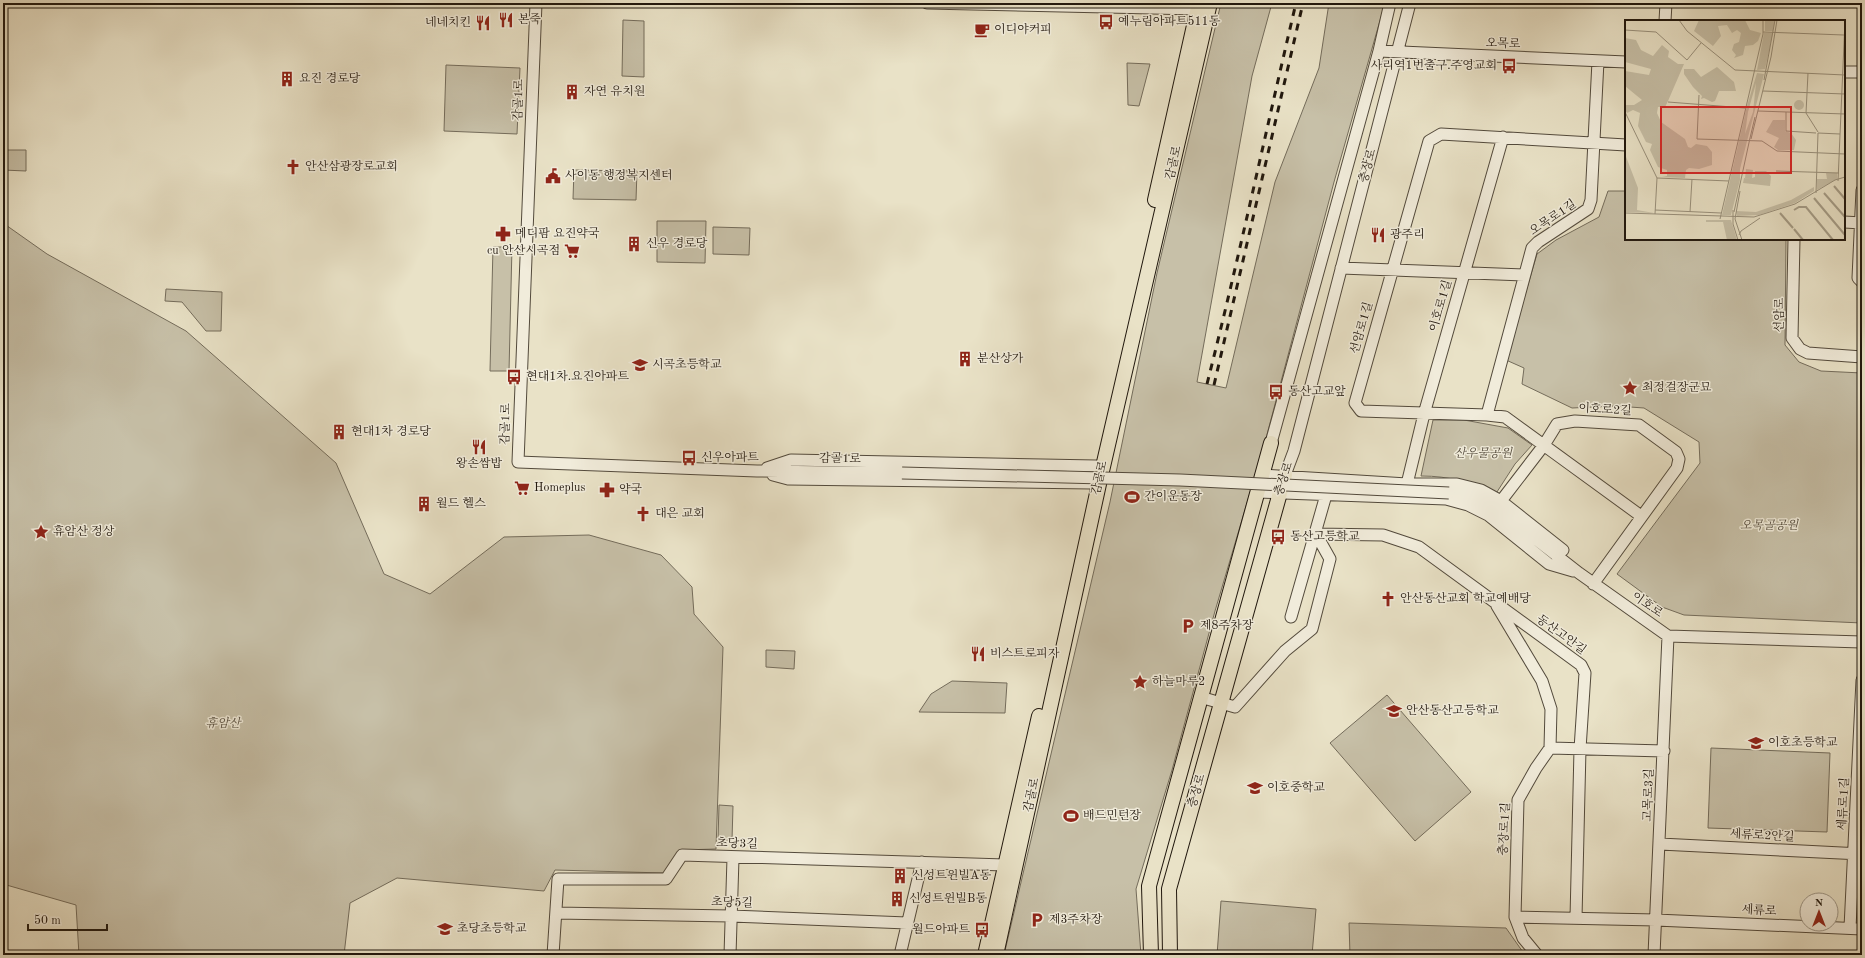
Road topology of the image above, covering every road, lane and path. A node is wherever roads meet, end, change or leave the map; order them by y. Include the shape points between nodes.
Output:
1 (536, 3) edge
2 (927, 3) edge
3 (1210, 3) edge
4 (1390, 3) edge
5 (1410, 3) edge
6 (1666, 3) edge
7 (1198, 6) edge
8 (1665, 20) edge
9 (1379, 51) junction
10 (1397, 52) junction
11 (1598, 61) junction
12 (1625, 62) edge
13 (1845, 72) edge
14 (1862, 72) edge
15 (1503, 137) junction
16 (1594, 144) junction
17 (1625, 145) edge
18 (1862, 190) edge
19 (1845, 222) edge
20 (1861, 223) edge
21 (1794, 240) edge
22 (1341, 268) junction
23 (1392, 269) junction
24 (1464, 274) junction
25 (1524, 275) junction
26 (1862, 282) edge
27 (1862, 358) edge
28 (1424, 414) junction
29 (1486, 415) junction
30 (1271, 444) joint
31 (1544, 445) junction
32 (1100, 466) junction
33 (757, 471) junction
34 (1263, 475) junction
35 (1285, 475) junction
36 (1095, 484) junction
37 (1407, 484) junction
38 (1258, 492) junction
39 (1279, 493) junction
40 (1449, 493) joint
41 (1326, 495) junction
42 (1501, 501) junction
43 (1641, 516) junction
44 (1316, 534) junction
45 (1579, 573) junction
46 (1593, 584) junction
47 (1495, 603) junction
48 (1291, 617) dead end
49 (1668, 636) junction
50 (1862, 642) edge
51 (1862, 680) edge
52 (1200, 697) junction
53 (1222, 704) junction
54 (1861, 725) edge
55 (1550, 748) junction
56 (1580, 749) junction
57 (1664, 751) junction
58 (1860, 787) edge
59 (1660, 844) junction
60 (1858, 854) edge
61 (733, 858) junction
62 (922, 862) junction
63 (1005, 865) junction
64 (556, 913) junction
65 (731, 916) junction
66 (1515, 917) junction
67 (1576, 918) junction
68 (1656, 920) junction
69 (907, 923) junction
70 (1850, 928) junction
71 (1862, 929) edge
72 (554, 955) edge
73 (730, 955) edge
74 (900, 955) edge
75 (985, 955) edge
76 (996, 955) edge
77 (1151, 955) edge
78 (1170, 955) edge
79 (1537, 955) edge
80 (1654, 955) edge

1 - 33 street, 감골1로 via 518,462
2 - 7 street
3 - 32 main road, 감골로
4 - 9 street, 충장로
5 - 10 street, 충장로
6 - 8 street
7 - 32 main road, 감골로
9 - 10 street, 오목로
9 - 30 street, 충장로
10 - 11 street, 오목로
10 - 22 street, 충장로
11 - 12 street, 오목로
11 - 16 street, 오목로1길
13 - 14 street
15 - 16 street, 선암로1길
15 - 23 street, 선암로1길 via 1441,134 1429,141
15 - 24 street, 이호로1길
16 - 17 street, 선암로1길
16 - 25 street, 오목로1길 via 1591,200 1588,209 1532,248
18 - 20 street
19 - 20 street
20 - 26 street via 1858,278
21 - 27 street, 선암로 via 1792,338 1800,349 1808,353
22 - 23 street
22 - 35 street, 충장로 via 1294,450
23 - 24 street
23 - 28 street, 선암로1길 via 1355,403 1361,411
24 - 25 street
24 - 28 street, 이호로1길
25 - 29 street, 오목로1길
28 - 29 street, 선암로1길
28 - 37 street, 이호로1길
29 - 31 street, 선암로1길 via 1504,417
30 - 34 main road, 충장로
31 - 42 street, 이호로2길
31 - 43 street, 선암로1길
31 - 43 street, 이호로2길 via 1557,424 1575,421 1639,425 1676,452 1679,459 1677,468
32 - 33 street via 791,460
32 - 36 main road, 감골로
33 - 36 street via 788,479
33 - 40 street, 감골1로, bridge via 1180,480
34 - 35 street
34 - 38 main road, 충장로
35 - 37 street
35 - 39 main road, 충장로
36 - 63 main road, 감골로
36 - 76 main road, 감골로
37 - 42 street via 1457,484 1481,490
38 - 39 street
38 - 52 main road, 충장로
39 - 41 street
39 - 53 main road, 충장로
40 - 45 street, 이호로 via 1470,496 1492,505
41 - 44 street
41 - 45 street via 1446,499 1468,505 1488,515 1549,564
42 - 45 street via 1567,554
43 - 46 street, 이호로2길
44 - 47 street, 동산고안길 via 1383,535 1419,547
44 - 48 street
44 - 53 street via 1330,559 1312,629 1285,651 1236,707
45 - 46 street, 이호로
46 - 49 street, 이호로
47 - 55 street via 1542,681 1551,709
47 - 56 street, 동산고안길 via 1581,665 1585,673
49 - 50 street
49 - 57 street, 고목로3길
51 - 54 street, 세류로1길
52 - 53 street
52 - 77 main road, 충장로 via 1149,886
53 - 78 main road, 충장로 via 1169,889
54 - 58 street, 세류로1길
55 - 56 street
55 - 66 street, 충장로1길 via 1518,800
56 - 57 street
56 - 67 street, 동산고안길
57 - 59 street, 고목로3길
58 - 60 street, 세류로1길
59 - 60 street, 세류로2안길
59 - 68 street, 고목로3길
60 - 70 street, 세류로1길
61 - 62 street, 초당3길
61 - 64 street, 초당3길 via 682,855 666,879 558,879
61 - 65 street
62 - 63 street, 초당3길
62 - 69 street
63 - 75 main road, 감골로
64 - 65 street, 초당5길
64 - 72 street, 초당3길
65 - 69 street, 초당5길
65 - 73 street
66 - 67 street
66 - 79 street, 충장로1길 via 1523,938
67 - 68 street
68 - 70 street, 세류로
68 - 80 street, 고목로3길
69 - 74 street
70 - 71 street, 세류로

